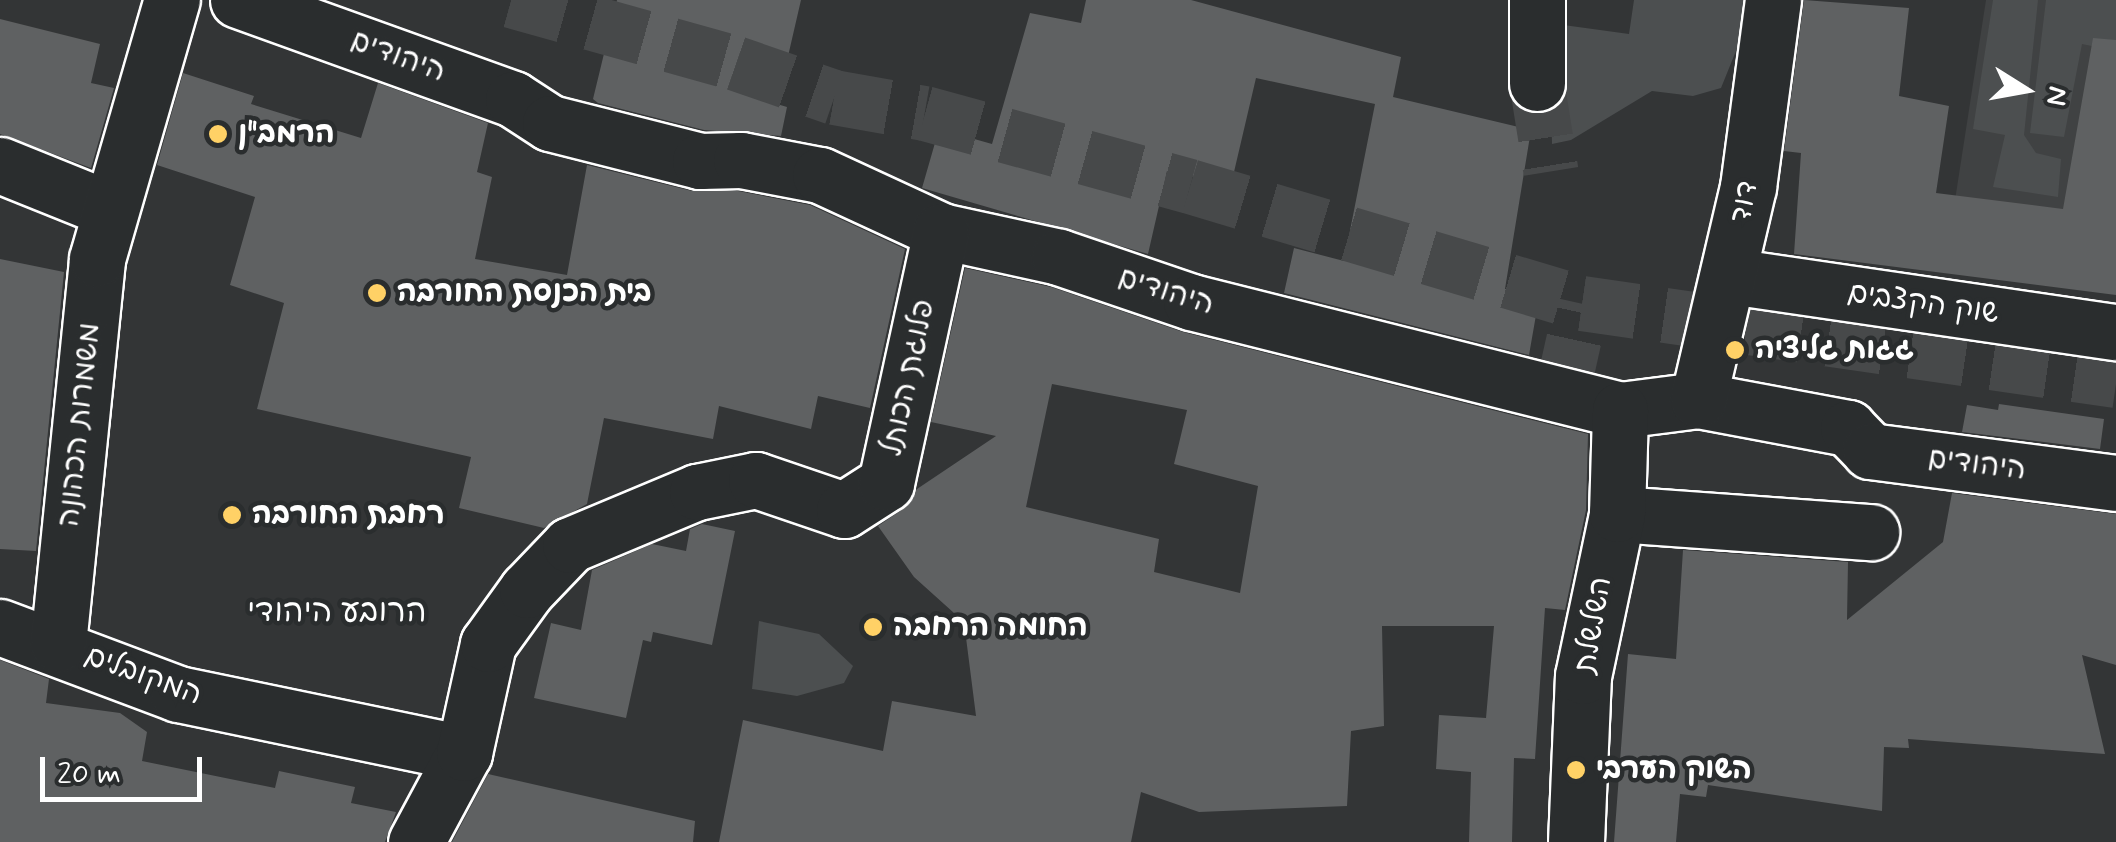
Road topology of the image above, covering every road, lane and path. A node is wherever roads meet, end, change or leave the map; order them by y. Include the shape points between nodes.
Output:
1 (172, 0) edge
2 (238, 0) edge
3 (1537, 0) edge
4 (1773, 0) edge
5 (1537, 83) tunnel mouth
6 (0, 165) edge
7 (107, 208) junction
8 (941, 231) junction
9 (1730, 276) junction
10 (2116, 332) edge
11 (1698, 400) junction
12 (1620, 410) junction
13 (2116, 482) edge
14 (1618, 514) junction
15 (1871, 532) dead end
16 (0, 627) edge
17 (58, 644) junction
18 (464, 753) junction
19 (416, 842) edge
20 (1576, 842) edge

1 - 7 street, משמרות הכהונה
2 - 8 street, היהודים via 513,99 550,123 700,161 741,160 820,175
3 - 5 street
4 - 9 street, דוד
6 - 7 street
7 - 17 street, משמרות הכהונה
8 - 12 street, היהודים
8 - 18 street, פלוגת הכותל via 886,483 844,510 756,480 697,492 570,545 526,590 488,644
9 - 10 street, שוק הקצבים
9 - 11 street, דוד
11 - 12 street, היהודים
11 - 13 street, היהודים via 1848,428 1870,451
12 - 14 street, השלשלת
14 - 15 street
14 - 20 street, השלשלת via 1583,676
16 - 17 street, המקובלים
17 - 18 street, המקובלים via 178,694
18 - 19 street

